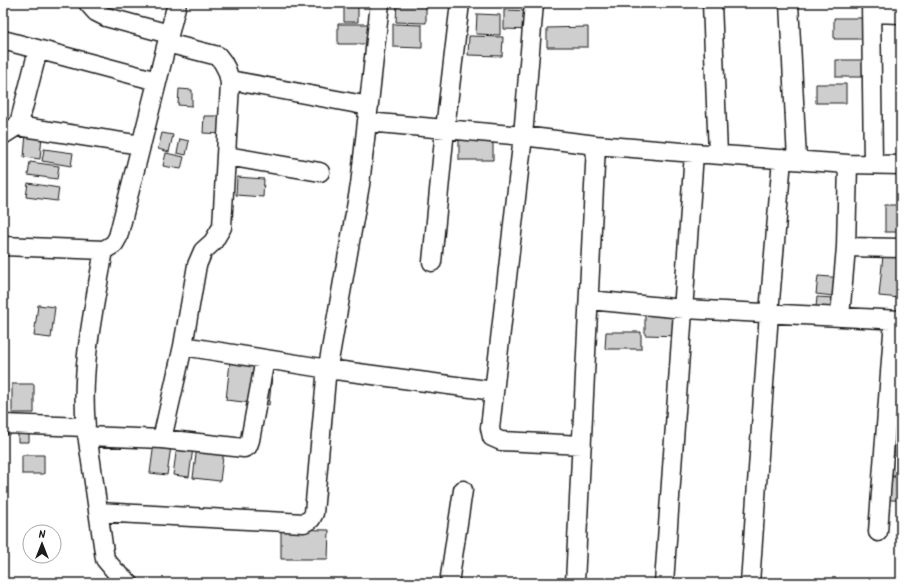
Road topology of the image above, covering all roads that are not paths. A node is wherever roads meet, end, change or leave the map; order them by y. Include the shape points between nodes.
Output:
1 (88, 3) edge
2 (177, 3) edge
3 (380, 3) edge
4 (460, 3) edge
5 (534, 3) edge
6 (712, 3) edge
7 (789, 3) edge
8 (871, 8) edge
9 (113, 11) edge
10 (901, 14) edge
11 (168, 38) junction
12 (3, 40) edge
13 (38, 50) junction
14 (230, 80) junction
15 (157, 81) junction
16 (368, 114) junction
17 (445, 129) junction
18 (10, 130) edge
19 (524, 136) junction
20 (141, 145) junction
21 (596, 145) junction
22 (694, 153) junction
23 (718, 154) junction
24 (227, 156) junction
25 (790, 159) junction
26 (848, 164) junction
27 (873, 164) junction
28 (901, 165) edge
29 (320, 172) dead end
30 (3, 246) edge
31 (846, 247) junction
32 (901, 248) edge
33 (104, 250) junction
34 (432, 262) dead end
35 (589, 300) junction
36 (684, 309) junction
37 (769, 313) junction
38 (840, 317) junction
39 (898, 320) edge
40 (183, 346) junction
41 (266, 359) junction
42 (328, 368) junction
43 (494, 390) junction
44 (3, 424) edge
45 (86, 431) junction
46 (162, 439) junction
47 (582, 445) junction
48 (463, 490) dead end
49 (98, 512) junction
50 (878, 532) dead end
51 (129, 583) edge
52 (449, 583) edge
53 (575, 583) edge
54 (664, 583) edge
55 (750, 583) edge

1 - 9 street via 96,12
2 - 11 street
3 - 16 street
4 - 17 street
5 - 19 street
6 - 23 street
7 - 25 street
8 - 10 street
8 - 27 street
9 - 11 street
11 - 14 street via 218,56 229,73
11 - 15 street
12 - 13 street
13 - 15 street
13 - 18 street via 20,120
14 - 16 street
14 - 24 street
15 - 20 street
16 - 17 street
16 - 42 street via 360,185
17 - 19 street
17 - 34 street
18 - 20 street
19 - 21 street
19 - 43 street
20 - 33 street via 118,237 114,244
21 - 22 street
21 - 35 street
22 - 23 street
22 - 36 street
23 - 25 street
24 - 29 street
24 - 40 street via 222,227 213,242 203,251 197,265
25 - 26 street
25 - 37 street
26 - 27 street
26 - 31 street
27 - 28 street
30 - 33 street
31 - 32 street
31 - 38 street
33 - 45 street via 87,353 84,405
35 - 36 street
35 - 47 street
36 - 37 street
36 - 54 street
37 - 38 street
37 - 55 street
38 - 39 street
39 - 50 street
40 - 41 street
40 - 46 street
41 - 42 street
41 - 46 street via 248,446 237,448
42 - 43 street
42 - 49 street via 314,513 307,522
43 - 47 street via 490,428 492,437 501,441
44 - 45 street
45 - 46 street
45 - 49 street
47 - 53 street
48 - 52 street
49 - 51 street via 105,559

